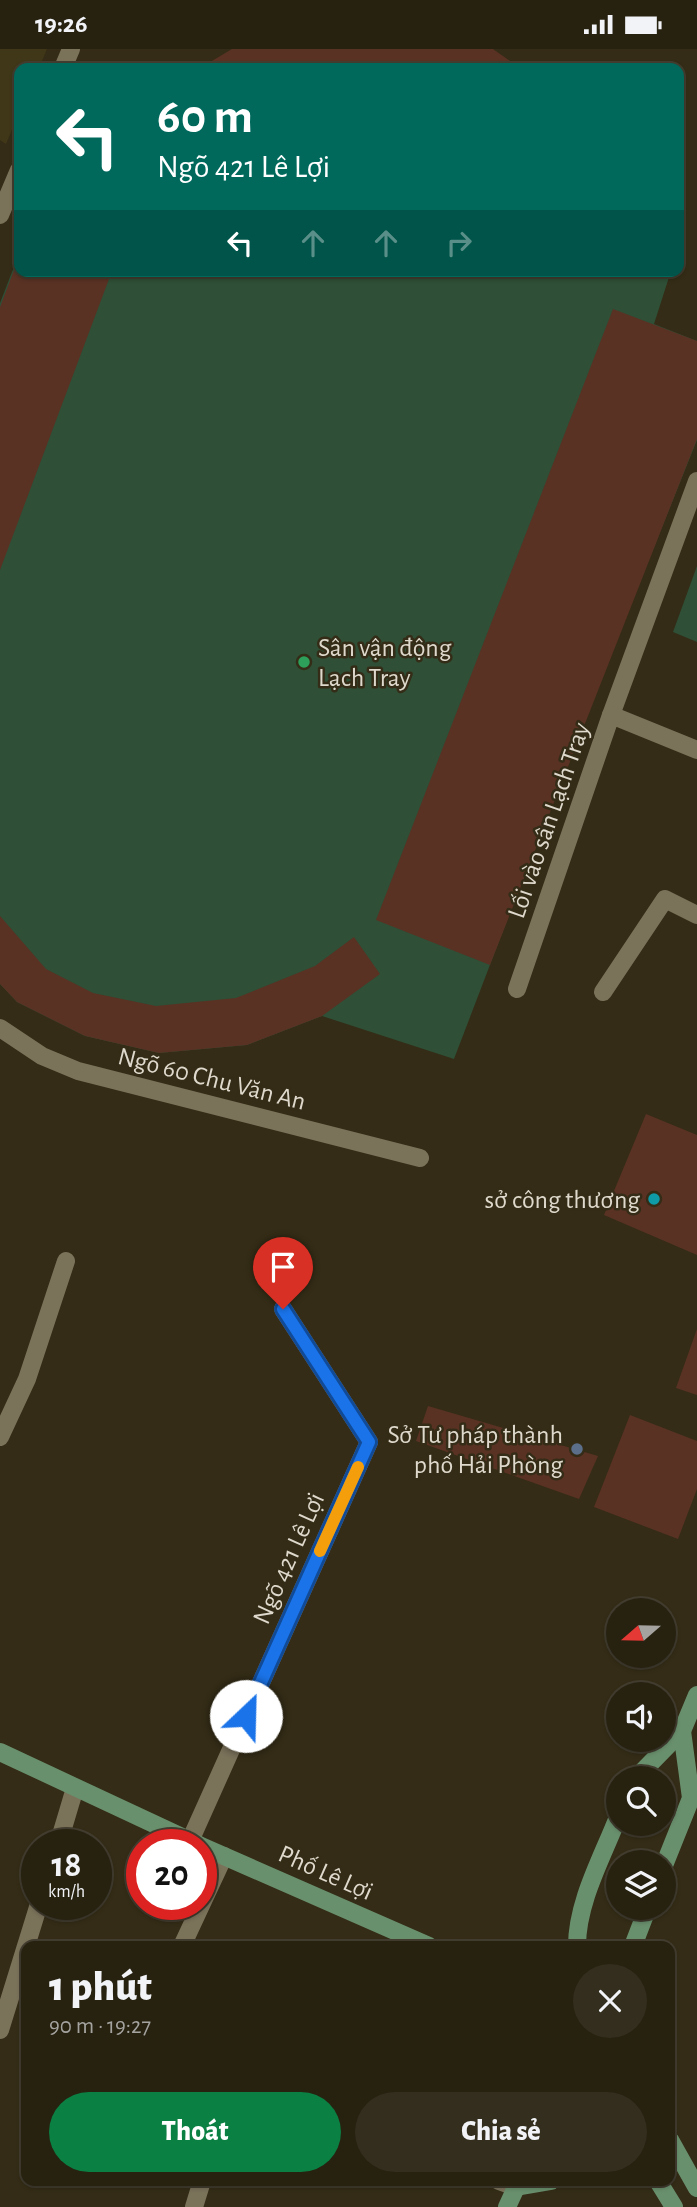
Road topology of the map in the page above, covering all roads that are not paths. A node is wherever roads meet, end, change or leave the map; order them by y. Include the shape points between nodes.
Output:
1 (14, 182) edge
2 (0, 215) edge
3 (697, 481) edge
4 (611, 715) junction
5 (697, 750) edge
6 (697, 915) edge
7 (517, 989) dead end
8 (603, 992) dead end
9 (0, 1028) edge
10 (420, 1158) dead end
11 (66, 1261) dead end
12 (283, 1309) dead end
13 (0, 1437) edge
14 (697, 1695) edge
15 (682, 1731) junction
16 (0, 1752) edge
17 (648, 1766) edge
18 (75, 1787) junction
19 (63, 1829) edge
20 (165, 1829) edge
21 (203, 1829) edge
22 (611, 1836) edge
23 (670, 1850) edge
24 (217, 1853) edge
25 (224, 1856) junction
26 (34, 1920) edge
27 (643, 1920) edge
28 (28, 1941) edge
29 (184, 1941) edge
30 (418, 1941) edge
31 (577, 1941) edge
32 (635, 1941) edge
33 (21, 1962) edge
34 (0, 2030) edge
35 (676, 2161) edge
36 (200, 2186) edge
37 (516, 2186) edge
38 (661, 2186) edge
39 (697, 2188) edge
40 (194, 2207) edge
41 (507, 2207) edge
42 (674, 2207) edge

1 - 2 street
3 - 4 street
4 - 5 street, Lối vào sân Lạch Tray
4 - 7 street, Lối vào sân Lạch Tray
6 - 8 street via 665,899
9 - 10 street, Ngõ 60 Chu Văn An via 42,1056 78,1071
11 - 13 street via 27,1379
12 - 21 street, Ngõ 421 Lê Lợi via 369,1442
14 - 15 main road
15 - 17 main road
15 - 23 main road via 691,1798
16 - 18 main road, Phố Lê Lợi
18 - 19 street
18 - 20 main road, Phố Lê Lợi
22 - 31 main road via 582,1911
24 - 25 main road, Phố Lê Lợi
25 - 29 street
25 - 30 main road, Phố Lê Lợi
26 - 28 street
27 - 32 main road
33 - 34 street
35 - 39 main road
36 - 40 street
37 - 41 main road
38 - 42 main road

